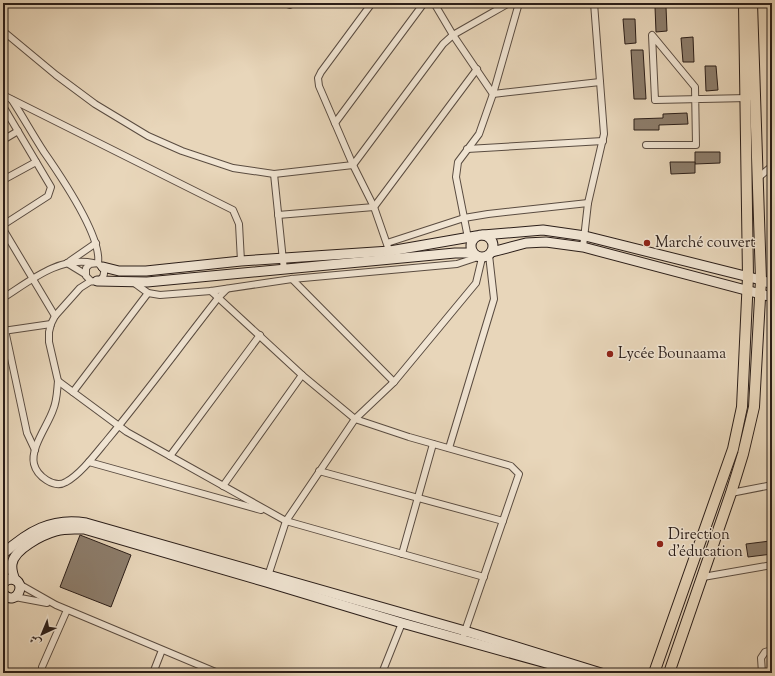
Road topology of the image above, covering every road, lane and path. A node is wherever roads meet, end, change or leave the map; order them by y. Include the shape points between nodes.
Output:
1 (372, 3) edge
2 (424, 3) edge
3 (434, 3) edge
4 (509, 3) edge
5 (519, 3) edge
6 (594, 3) edge
7 (744, 3) edge
8 (752, 3) edge
9 (3, 31) edge
10 (453, 35) junction
11 (477, 69) junction
12 (600, 82) junction
13 (493, 94) junction
14 (3, 95) edge
15 (750, 98) junction
16 (696, 99) junction
17 (12, 100) junction
18 (3, 106) edge
19 (335, 123) junction
20 (18, 131) junction
21 (3, 140) edge
22 (602, 141) junction
23 (646, 145) dead end
24 (467, 149) junction
25 (36, 162) junction
26 (353, 165) junction
27 (772, 166) edge
28 (274, 174) junction
29 (758, 178) junction
30 (3, 180) edge
31 (588, 203) junction
32 (374, 207) junction
33 (278, 215) junction
34 (464, 218) junction
35 (3, 225) edge
36 (3, 229) edge
37 (476, 236) junction
38 (585, 236) junction
39 (96, 243) junction
40 (583, 247) junction
41 (389, 251) junction
42 (483, 255) junction
43 (282, 257) junction
44 (241, 261) junction
45 (67, 263) junction
46 (98, 264) junction
47 (284, 270) junction
48 (86, 275) junction
49 (748, 277) junction
50 (292, 279) junction
51 (32, 280) junction
52 (761, 280) junction
53 (94, 281) junction
54 (133, 282) junction
55 (772, 284) edge
56 (80, 288) junction
57 (227, 289) junction
58 (211, 291) junction
59 (747, 291) junction
60 (148, 293) junction
61 (760, 294) junction
62 (3, 298) edge
63 (218, 298) junction
64 (772, 298) edge
65 (55, 316) junction
66 (52, 324) junction
67 (4, 331) edge
68 (260, 335) junction
69 (302, 375) junction
70 (58, 381) junction
71 (394, 382) junction
72 (73, 392) junction
73 (355, 419) junction
74 (119, 426) junction
75 (433, 444) junction
76 (449, 448) junction
77 (34, 450) junction
78 (170, 456) junction
79 (89, 462) junction
80 (319, 471) junction
81 (772, 485) edge
82 (223, 486) junction
83 (731, 493) junction
84 (418, 498) junction
85 (270, 512) junction
86 (503, 520) junction
87 (286, 521) junction
88 (3, 554) edge
89 (402, 554) junction
90 (12, 562) junction
91 (772, 565) edge
92 (484, 577) junction
93 (703, 577) junction
94 (267, 579) junction
95 (17, 582) junction
96 (3, 583) edge
97 (8, 598) edge
98 (56, 605) junction
99 (67, 610) junction
100 (402, 623) junction
101 (464, 635) junction
102 (162, 650) junction
103 (772, 650) edge
104 (42, 673) edge
105 (153, 673) edge
106 (218, 673) edge
107 (382, 673) edge
108 (578, 673) edge
109 (601, 673) edge
110 (654, 673) edge
111 (668, 673) edge
112 (762, 673) edge

1 - 19 street via 318,78
2 - 19 street
3 - 10 street
4 - 10 street
5 - 13 street
6 - 12 street
7 - 15 main road
8 - 15 main road
9 - 28 street via 95,104 148,136 182,151 233,168
10 - 11 street
10 - 26 street via 443,44
11 - 13 street
11 - 32 street
12 - 13 street
12 - 22 street via 604,134
13 - 24 street via 479,134
14 - 17 street
15 - 16 street
15 - 29 main road
15 - 49 main road
16 - 16 street via 655,100 652,35 695,87
16 - 23 street via 696,145
17 - 39 street via 72,194
17 - 44 street via 233,210 239,224
18 - 20 street
19 - 26 street
20 - 21 street
20 - 25 street
22 - 24 street
22 - 31 street
24 - 34 street via 458,162 456,177
25 - 30 street
25 - 35 street via 50,184 50,193
26 - 28 street
26 - 32 street
27 - 29 street
28 - 33 street
29 - 52 main road
31 - 34 street
31 - 38 street
32 - 33 street
32 - 41 street
33 - 43 street
34 - 37 street
34 - 41 street
36 - 51 street
37 - 38 street via 543,230
37 - 41 street
37 - 42 street via 470,246
37 - 42 street via 490,238 492,241 493,249
38 - 40 street
38 - 49 street
39 - 45 street
39 - 46 street
40 - 42 street via 533,242
40 - 59 street
41 - 42 street
41 - 43 street
41 - 47 street
42 - 50 street via 457,264
42 - 71 street via 476,284
42 - 76 street via 494,299
43 - 44 street
43 - 47 street
44 - 46 street via 136,272 119,271
45 - 46 street via 80,261
45 - 48 street
45 - 51 street
46 - 48 street via 87,266
46 - 53 street via 104,276
47 - 54 street
48 - 53 street
48 - 56 street
49 - 52 street
49 - 59 main road
50 - 57 street
50 - 71 street
51 - 62 street
51 - 65 street
52 - 55 street
52 - 61 main road
53 - 54 street
53 - 56 street
54 - 60 street
56 - 65 street
57 - 58 street
57 - 63 street
58 - 60 street via 160,295
58 - 63 street
59 - 61 street
59 - 110 main road via 742,407 733,449
60 - 72 street
61 - 64 street
61 - 83 main road via 754,408
63 - 68 street
63 - 74 street
65 - 66 street
66 - 67 street
66 - 70 street via 48,337
67 - 77 street via 27,433
68 - 69 street
68 - 78 street
69 - 73 street
69 - 82 street
70 - 72 street
70 - 77 street via 54,408
71 - 73 street
72 - 74 street
73 - 75 street
73 - 80 street
74 - 78 street
74 - 79 street
75 - 76 street
75 - 84 street
76 - 86 street via 511,466 519,474
77 - 79 street via 33,463 38,472 55,484 65,483
78 - 82 street
79 - 85 street
80 - 84 street
80 - 87 street
81 - 83 street
82 - 85 street
83 - 93 main road
84 - 86 street
84 - 89 street
85 - 87 street
86 - 92 street
87 - 89 street
87 - 94 street
88 - 90 street
88 - 94 street via 37,529 50,524 75,521 99,526
89 - 92 street
90 - 94 street via 16,555 40,537 70,528 84,529
90 - 95 street
91 - 93 street
92 - 101 street
93 - 111 main road
94 - 100 street
94 - 101 street
95 - 96 street via 8,579
95 - 97 street via 19,593
95 - 98 street
97 - 98 street
98 - 99 street
99 - 102 street
99 - 104 street via 42,667
100 - 101 street
100 - 107 street
101 - 108 street
101 - 109 street
102 - 105 street
102 - 106 street
103 - 112 street via 765,652 761,658

